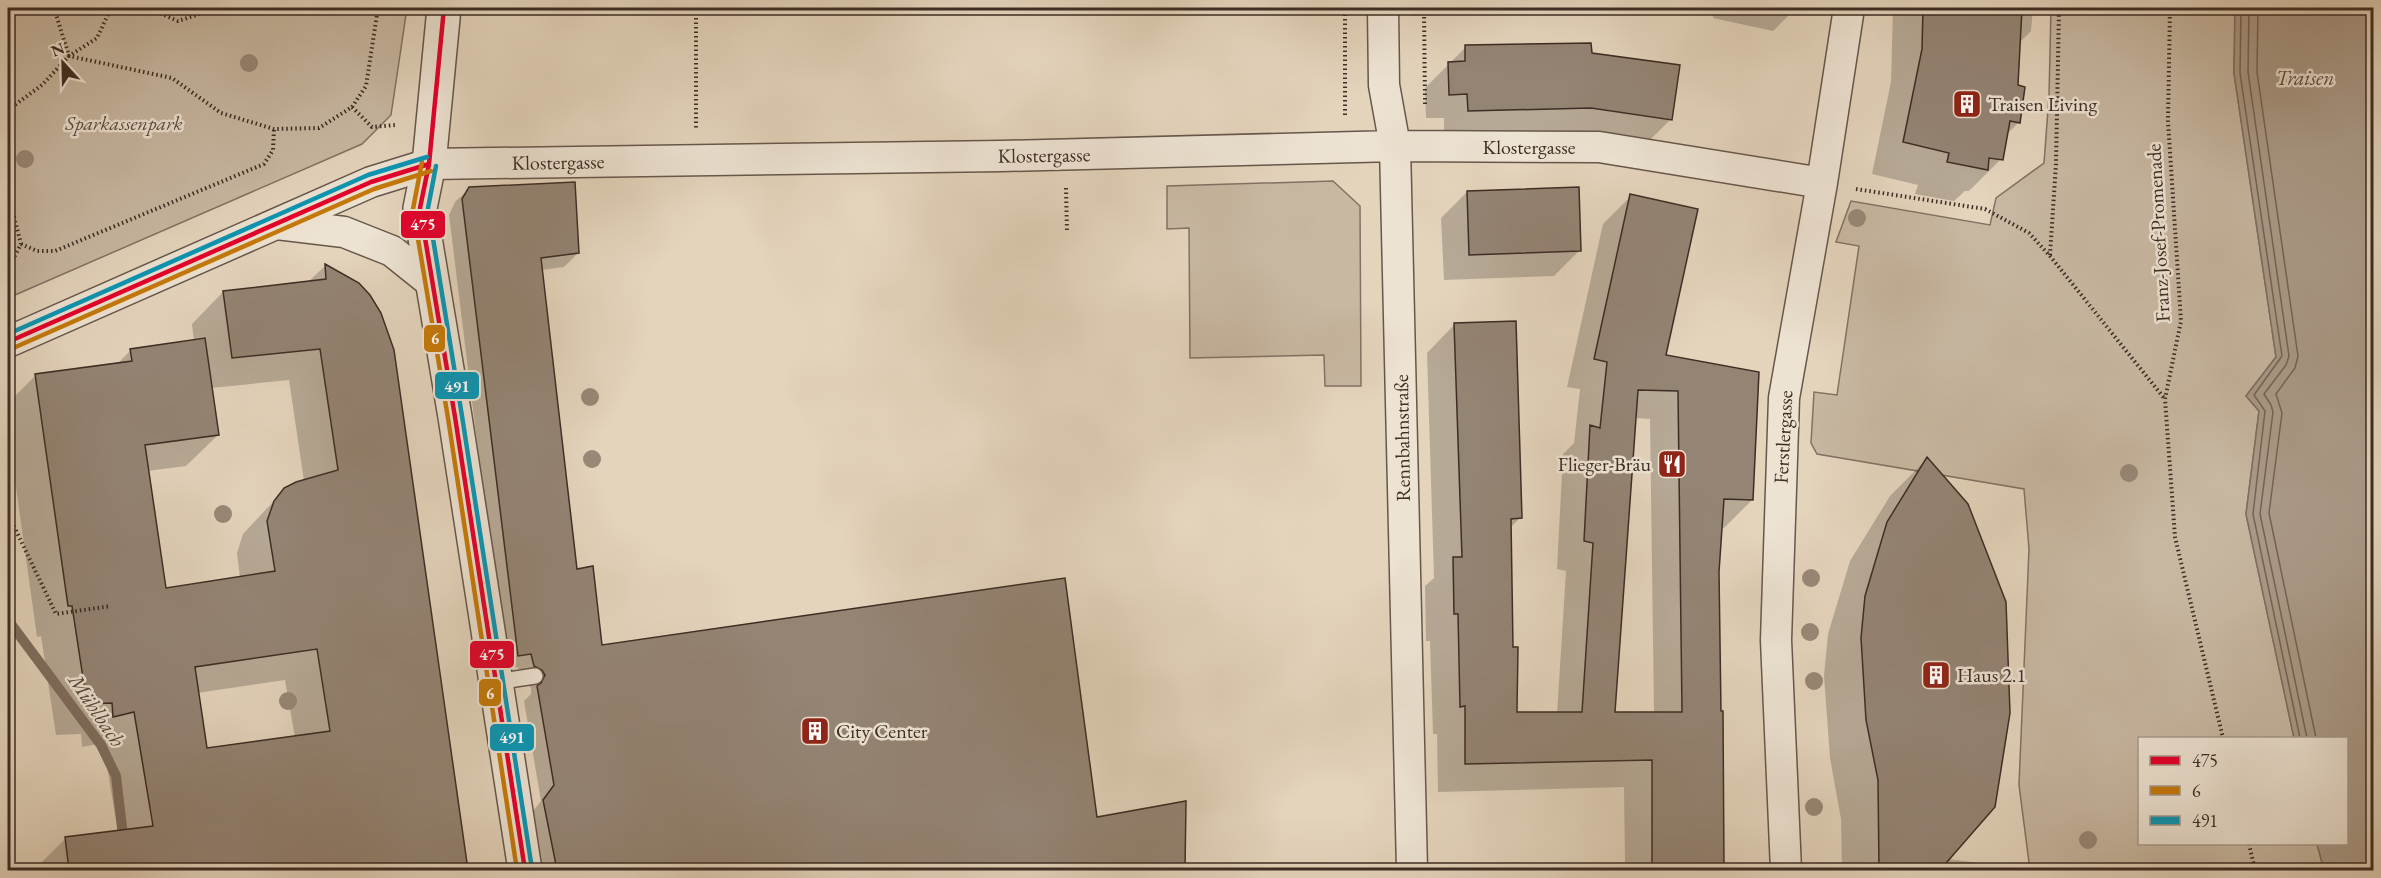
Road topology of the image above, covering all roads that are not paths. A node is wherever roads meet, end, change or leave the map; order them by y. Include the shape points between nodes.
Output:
1 (444, 8) edge
2 (1383, 8) edge
3 (1849, 8) edge
4 (1395, 146) junction
5 (429, 164) junction
6 (1822, 183) junction
7 (274, 224) junction
8 (432, 283) junction
9 (8, 342) edge
10 (535, 676) dead end
11 (495, 682) junction
12 (525, 870) edge
13 (1412, 870) edge
14 (1786, 870) edge

1 - 5 street
2 - 4 street, Rennbahnstraße via 1384,85
3 - 6 street, Ferstlergasse
4 - 5 street, Klostergasse
4 - 6 street, Klostergasse via 1599,147
4 - 13 street, Rennbahnstraße
5 - 7 street, Klostergasse via 371,182
5 - 8 street via 420,208
6 - 14 street, Ferstlergasse via 1784,398 1776,640
7 - 8 street via 344,232 392,251
7 - 9 street, Klostergasse
8 - 11 street
10 - 11 lane
11 - 12 street

